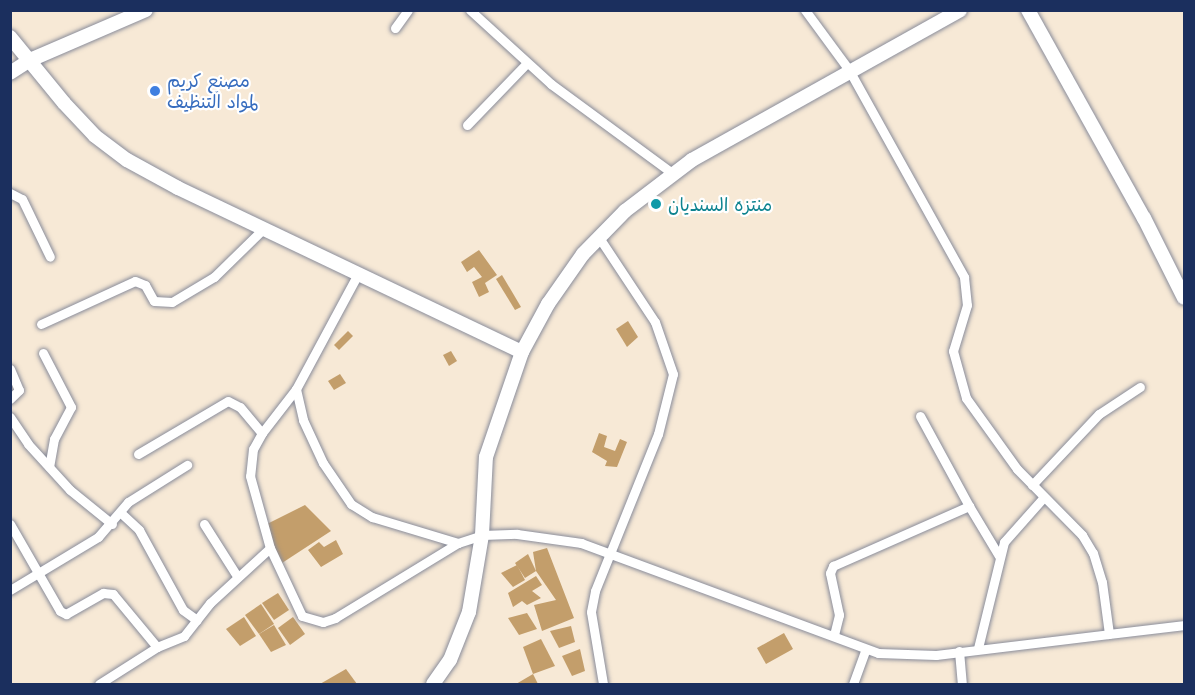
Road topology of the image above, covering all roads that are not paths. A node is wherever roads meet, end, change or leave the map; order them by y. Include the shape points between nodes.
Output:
1 (146, 10) edge
2 (408, 10) edge
3 (470, 10) edge
4 (805, 10) edge
5 (960, 10) edge
6 (1028, 10) edge
7 (395, 28) dead end
8 (10, 37) edge
9 (30, 60) junction
10 (526, 64) junction
11 (849, 70) junction
12 (10, 73) edge
13 (467, 124) dead end
14 (672, 173) junction
15 (10, 193) edge
16 (263, 229) junction
17 (598, 236) junction
18 (50, 257) dead end
19 (359, 272) junction
20 (1185, 298) edge
21 (41, 324) dead end
22 (43, 352) dead end
23 (522, 352) junction
24 (10, 369) edge
25 (1140, 387) dead end
26 (296, 388) junction
27 (10, 399) edge
28 (920, 416) dead end
29 (10, 417) edge
30 (262, 433) junction
31 (138, 454) dead end
32 (187, 465) dead end
33 (49, 466) junction
34 (1032, 485) junction
35 (1043, 498) junction
36 (969, 506) junction
37 (121, 513) junction
38 (10, 524) edge
39 (112, 524) junction
40 (204, 524) dead end
41 (482, 536) junction
42 (458, 543) junction
43 (270, 548) junction
44 (611, 552) junction
45 (999, 556) junction
46 (37, 574) junction
47 (237, 576) junction
48 (10, 590) edge
49 (197, 620) junction
50 (1185, 625) edge
51 (1109, 634) junction
52 (834, 636) junction
53 (157, 647) junction
54 (978, 648) junction
55 (867, 649) junction
56 (959, 651) junction
57 (99, 684) edge
58 (433, 684) edge
59 (603, 684) edge
60 (853, 684) edge
61 (962, 684) edge

1 - 9 street
2 - 7 street
3 - 10 street
4 - 11 street
5 - 11 street
6 - 20 street
8 - 9 street
9 - 12 street
9 - 16 street via 64,103 110,149 178,188
10 - 13 street
10 - 14 street
11 - 14 street
11 - 34 street via 967,286 967,305 953,351 966,398
14 - 17 street
15 - 18 street via 22,199
16 - 19 street
16 - 21 street via 214,277 172,302 154,301 145,285 135,281
17 - 23 street via 548,304
17 - 44 street via 655,322 674,374 658,434
19 - 23 street
19 - 26 street
22 - 33 street via 71,407 54,439
23 - 41 street via 486,457
24 - 27 street via 19,390
25 - 34 street via 1100,414
26 - 30 street
26 - 42 street via 303,420 323,463 351,504 372,518
28 - 36 street
29 - 33 street
30 - 31 street via 240,406 228,401
30 - 43 street via 254,449 250,476
32 - 37 street via 128,502
33 - 39 street via 84,504
34 - 35 street
35 - 45 street via 1013,530
35 - 51 street via 1082,535 1093,553 1102,582
36 - 45 street
36 - 52 street via 833,566 830,573 839,615
37 - 39 street
37 - 49 street via 139,530 183,610
38 - 46 street
39 - 46 street
40 - 47 street
41 - 42 street
41 - 44 street via 553,538
41 - 58 street via 469,612 450,660
42 - 43 street via 323,622 302,616
43 - 47 street
44 - 52 street
44 - 59 street via 591,612
45 - 54 street
46 - 48 street
46 - 53 street via 63,613 106,592 113,594
47 - 49 street
49 - 53 street via 184,636
50 - 51 street
51 - 54 street
52 - 55 street
53 - 57 street
54 - 56 street
55 - 56 street via 911,656
55 - 60 street
56 - 61 street

